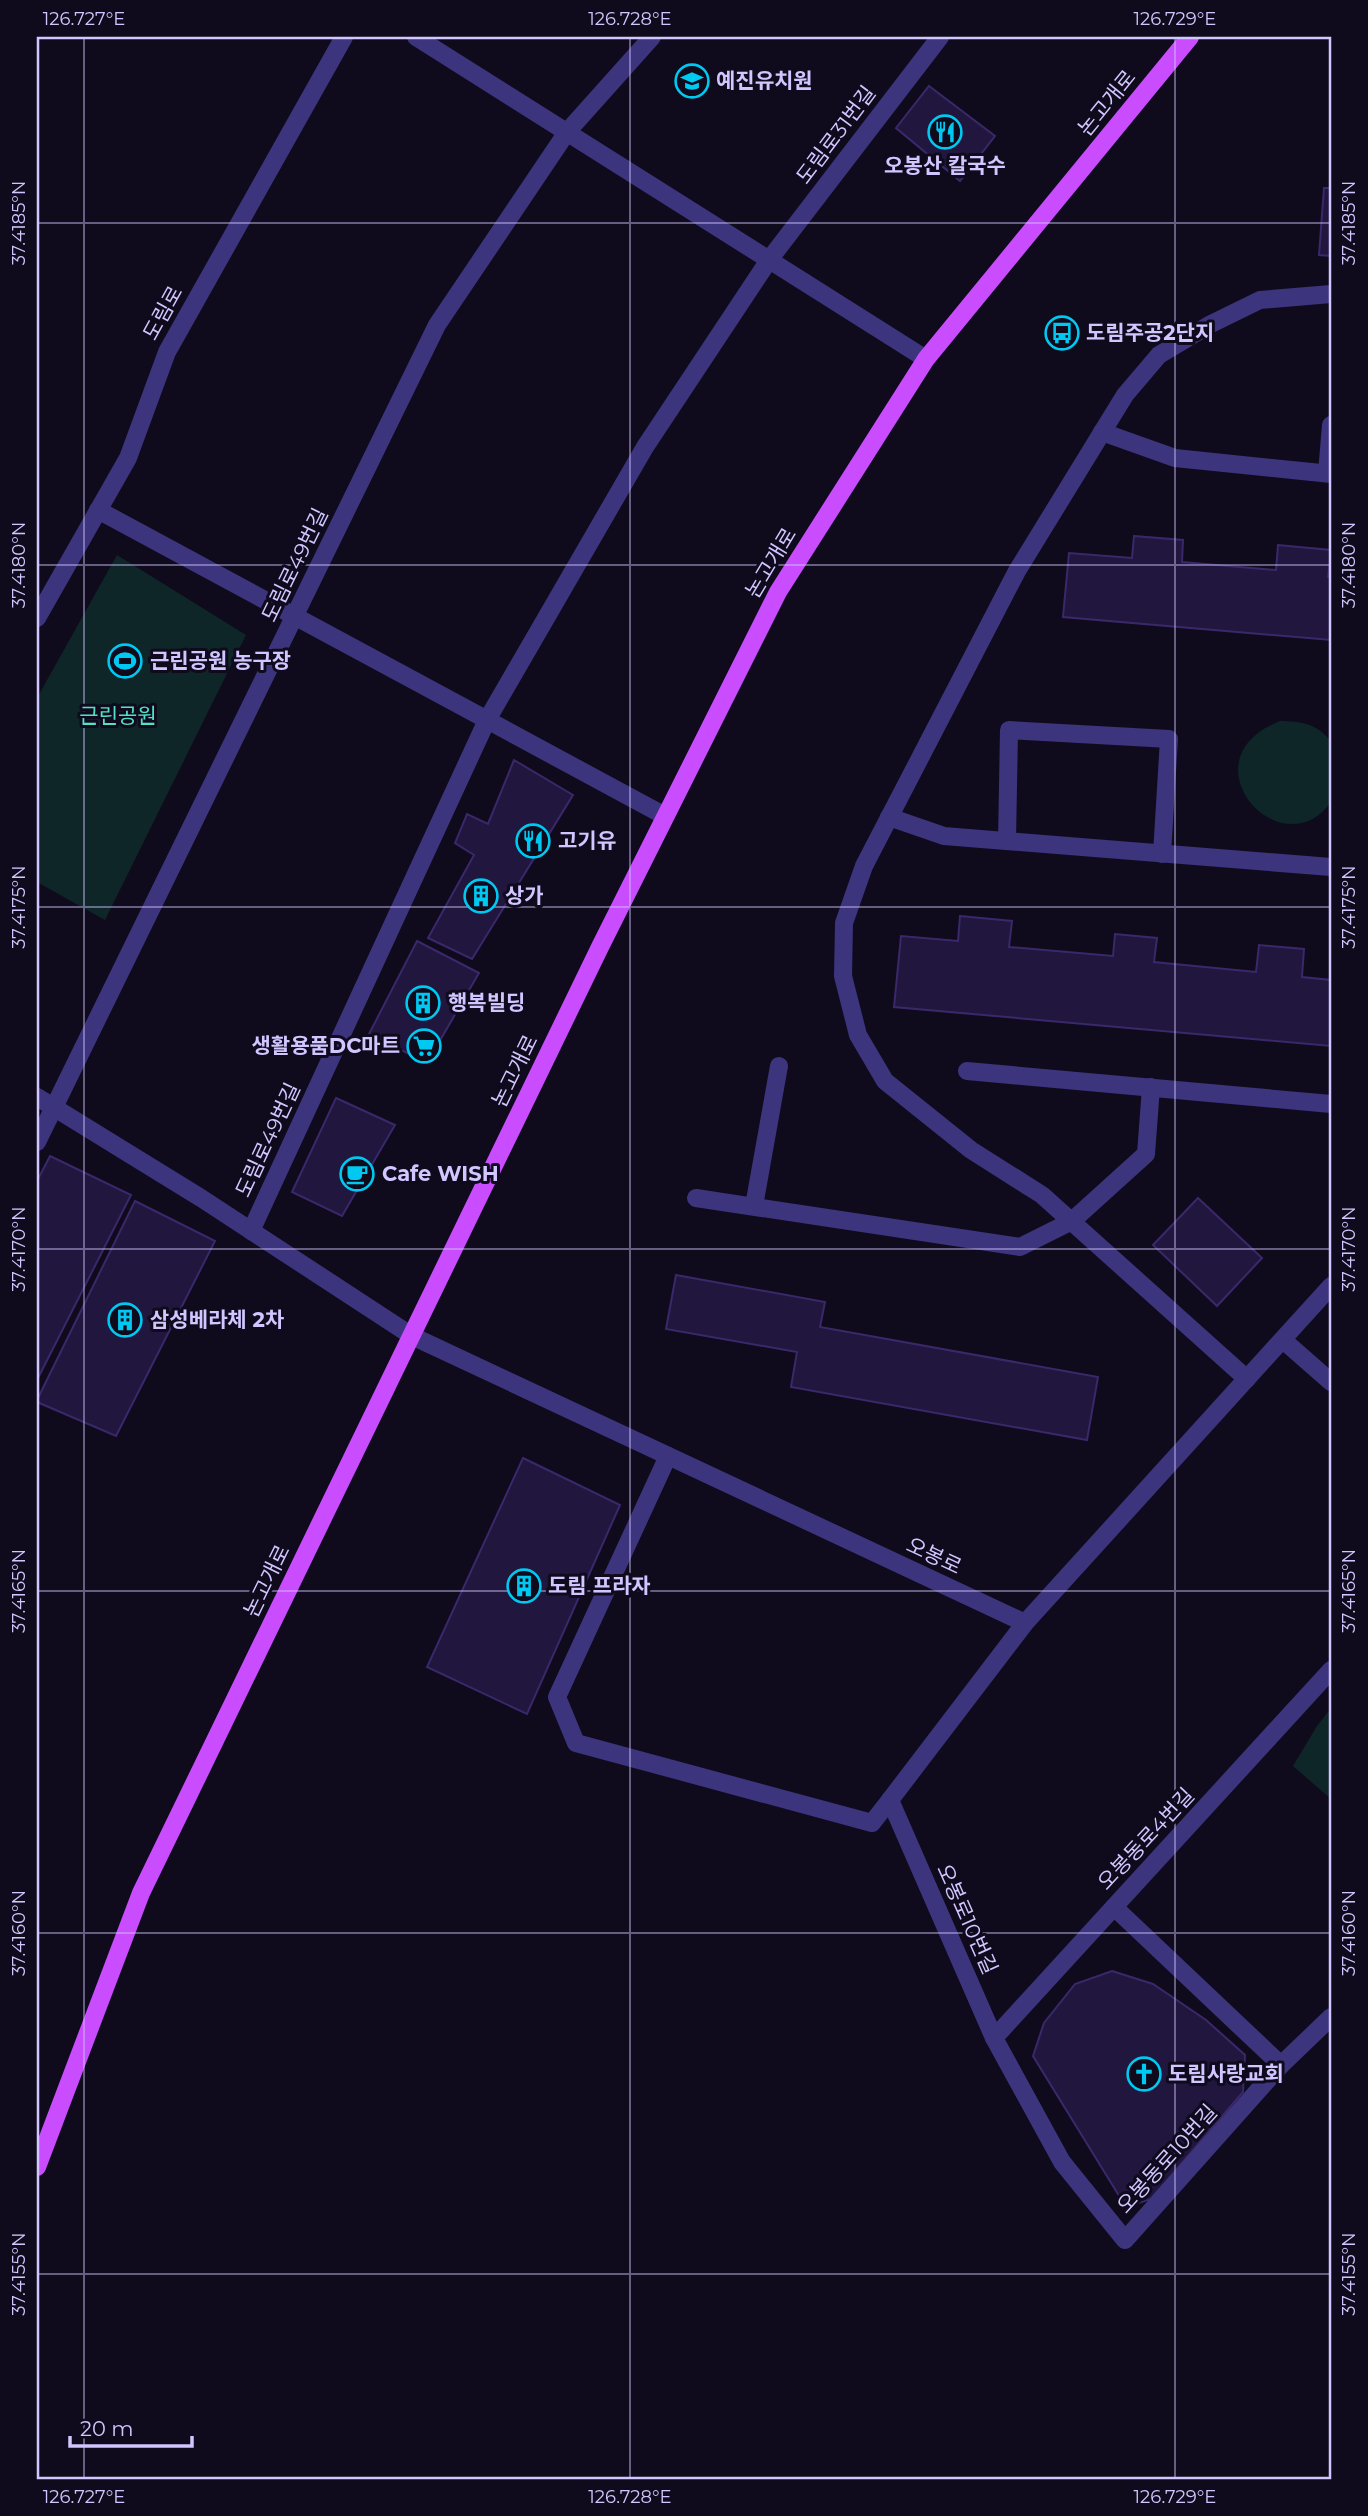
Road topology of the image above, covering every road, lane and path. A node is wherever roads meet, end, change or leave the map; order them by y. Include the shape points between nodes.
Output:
1 (344, 37) edge
2 (416, 37) edge
3 (652, 37) edge
4 (940, 37) edge
5 (1190, 37) edge
6 (567, 132) junction
7 (769, 260) junction
8 (1331, 294) edge
9 (926, 359) junction
10 (1331, 425) edge
11 (1102, 432) junction
12 (1329, 474) edge
13 (97, 510) junction
14 (296, 616) junction
15 (37, 618) edge
16 (487, 720) junction
17 (665, 816) junction
18 (889, 817) junction
19 (1007, 841) junction
20 (1161, 854) junction
21 (1331, 867) edge
22 (779, 1066) dead end
23 (967, 1071) dead end
24 (1151, 1087) junction
25 (37, 1097) edge
26 (1331, 1104) edge
27 (54, 1108) junction
28 (37, 1142) edge
29 (696, 1198) dead end
30 (754, 1206) junction
31 (1072, 1222) junction
32 (251, 1231) junction
33 (1331, 1286) edge
34 (412, 1336) junction
35 (1283, 1340) junction
36 (1247, 1379) junction
37 (1331, 1382) edge
38 (668, 1456) junction
39 (1025, 1623) junction
40 (1331, 1670) edge
41 (890, 1800) junction
42 (1114, 1907) junction
43 (1331, 2017) edge
44 (994, 2038) junction
45 (1281, 2065) junction
46 (37, 2167) edge
47 (1125, 2240) joint

1 - 13 street, 도림로 via 167,352 128,458
2 - 6 street
3 - 6 street
4 - 7 street, 도림로31번길
5 - 9 main road, 논고개로
6 - 7 street
6 - 14 street, 도림로49번길 via 437,325
7 - 9 street
7 - 16 street, 도림로49번길 via 645,447
8 - 11 street via 1260,300 1180,342 1159,355 1125,395
9 - 17 main road, 논고개로 via 778,592
10 - 12 street
11 - 12 street via 1175,458
11 - 18 street via 1017,571
13 - 14 street
13 - 15 street, 도림로
14 - 16 street
14 - 27 street, 도림로49번길
16 - 17 street
16 - 32 street, 도림로49번길
17 - 34 main road, 논고개로
18 - 19 street via 944,836
18 - 31 street via 864,866 844,923 842,976 858,1035 885,1081
19 - 20 street
19 - 20 street via 1009,730 1169,739
20 - 21 street
22 - 30 street
23 - 24 street
24 - 26 street
24 - 31 street via 1146,1154
25 - 27 street, 도림로49번길
27 - 28 street, 도림로49번길
27 - 32 street, 도림로49번길
29 - 30 street
30 - 31 street via 1020,1247
31 - 36 street
32 - 34 street, 도림로49번길
33 - 35 street
34 - 38 street, 오봉로
34 - 46 main road, 논고개로 via 141,1893
35 - 36 street
35 - 37 street
36 - 39 street
38 - 39 street, 오봉로
38 - 41 street via 557,1697 576,1743 872,1823
39 - 41 street
40 - 42 street, 오봉동로4번길
41 - 44 street, 오봉로10번길
42 - 44 street, 오봉동로4번길
42 - 45 street
43 - 45 street, 오봉동로10번길
44 - 47 street, 오봉로10번길 via 1062,2162
45 - 47 street, 오봉동로10번길

